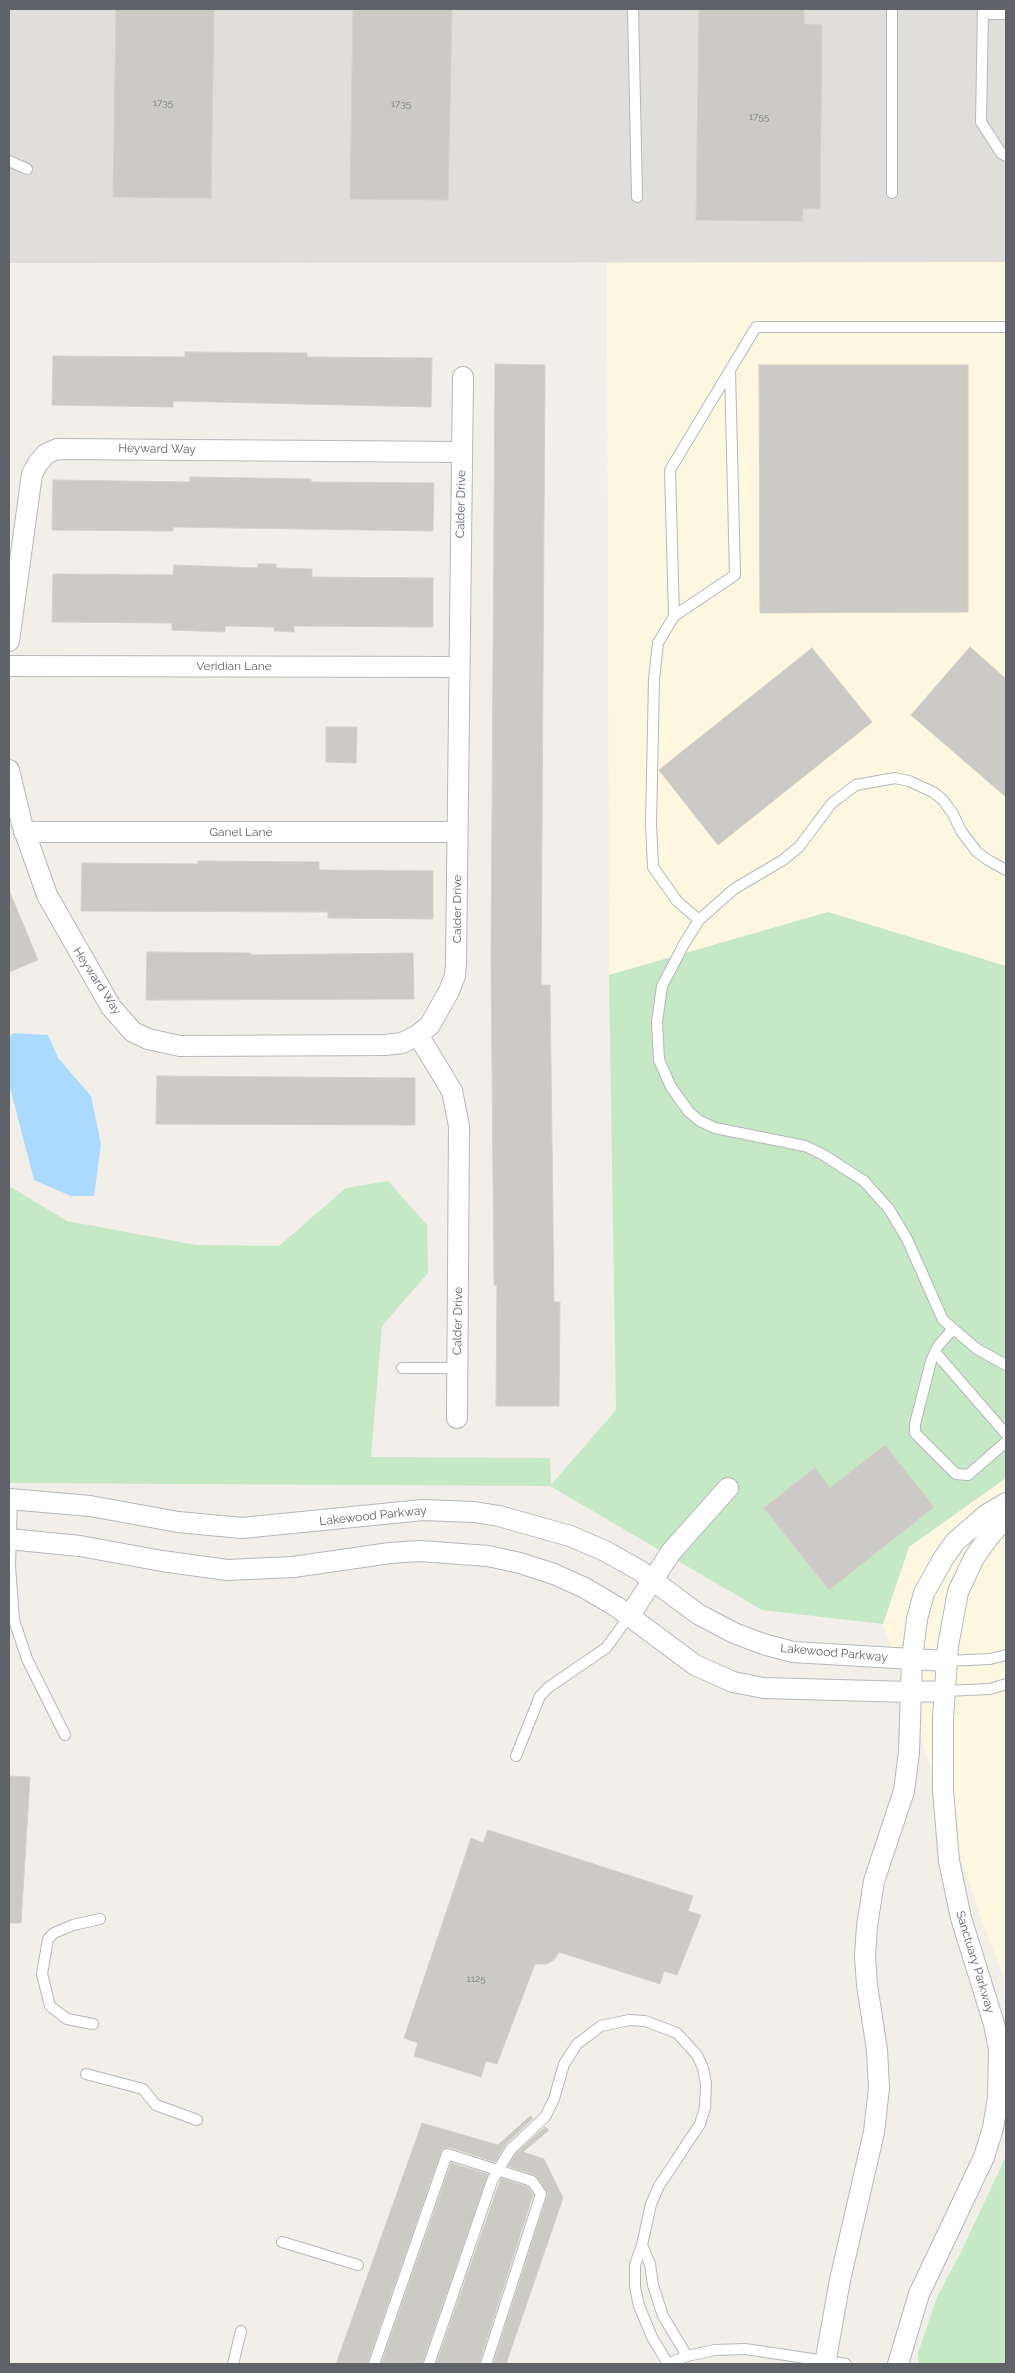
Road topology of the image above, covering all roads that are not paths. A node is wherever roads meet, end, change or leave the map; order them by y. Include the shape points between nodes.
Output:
1 (633, 9) edge
2 (892, 9) edge
3 (983, 11) edge
4 (1006, 14) edge
5 (1006, 156) edge
6 (9, 161) edge
7 (27, 169) dead end
8 (892, 193) dead end
9 (637, 197) dead end
10 (1006, 327) edge
11 (730, 370) junction
12 (463, 377) dead end
13 (462, 452) junction
14 (674, 616) junction
15 (9, 641) edge
16 (9, 666) edge
17 (459, 667) junction
18 (9, 770) edge
19 (24, 832) junction
20 (457, 832) junction
21 (1006, 870) edge
22 (699, 920) junction
23 (418, 1035) junction
24 (953, 1329) junction
25 (935, 1352) junction
26 (1006, 1365) edge
27 (402, 1368) dead end
28 (457, 1368) junction
29 (457, 1418) dead end
30 (1006, 1434) edge
31 (1006, 1442) edge
32 (728, 1488) dead end
33 (11, 1499) edge
34 (1006, 1503) edge
35 (1006, 1517) edge
36 (10, 1539) edge
37 (652, 1580) junction
38 (630, 1615) junction
39 (1006, 1655) edge
40 (912, 1659) junction
41 (946, 1661) junction
42 (1006, 1684) edge
43 (944, 1691) junction
44 (910, 1692) junction
45 (66, 1735) dead end
46 (516, 1756) dead end
47 (100, 1919) dead end
48 (93, 2024) dead end
49 (86, 2074) dead end
50 (197, 2120) dead end
51 (498, 2170) junction
52 (282, 2242) dead end
53 (642, 2245) junction
54 (358, 2265) dead end
55 (241, 2330) dead end
56 (687, 2356) junction
57 (825, 2363) edge
58 (234, 2364) edge
59 (374, 2364) edge
60 (429, 2364) edge
61 (486, 2364) edge
62 (668, 2364) edge
63 (846, 2364) edge
64 (898, 2364) edge

1 - 9 lane
2 - 8 lane
3 - 4 lane
3 - 5 lane via 981,122 1001,154
6 - 7 lane
10 - 11 lane via 756,327
11 - 14 lane via 670,470
11 - 14 lane via 735,575
12 - 13 street, Calder Drive
13 - 15 street, Heyward Way via 58,449 46,454 32,474
13 - 17 street, Calder Drive
14 - 22 lane via 658,643 654,679 653,867 677,901
16 - 17 street, Veridian Lane
17 - 20 street, Calder Drive
18 - 19 street, Heyward Way
19 - 20 street, Ganel Lane
19 - 23 street, Heyward Way via 47,895 69,936 111,1007 134,1032 148,1039 180,1046 385,1045 402,1043
20 - 23 street, Calder Drive via 455,976 430,1025
21 - 22 lane via 977,852 960,831 944,800 909,781 882,779 856,785 844,793 822,815 799,847 734,889
22 - 24 lane via 662,986 658,1004 659,1060 671,1088 700,1121 715,1128 805,1146 864,1181 890,1209 943,1320
23 - 28 street, Calder Drive via 452,1091 460,1126
24 - 25 lane
24 - 26 lane via 977,1349
25 - 30 lane
25 - 31 lane via 915,1432 956,1474 968,1475
27 - 28 lane
28 - 29 street, Calder Drive
32 - 37 street
33 - 36 lane
33 - 37 street, Lakewood Parkway via 90,1506 178,1522 242,1528 395,1511 474,1512 523,1521 570,1536 605,1551
34 - 40 street via 968,1529 943,1559 924,1593
35 - 41 street, Sanctuary Parkway via 988,1538 963,1579 955,1604
36 - 38 street via 80,1546 227,1570 293,1567 420,1551 488,1556 554,1574
36 - 45 lane via 10,1595 19,1641
37 - 38 street
37 - 40 street, Lakewood Parkway via 715,1624 770,1647 793,1652
38 - 44 street via 694,1665 733,1682 764,1688
38 - 46 lane via 606,1648 540,1696
39 - 41 lane
40 - 41 street, Lakewood Parkway
40 - 44 street
41 - 43 street, Sanctuary Parkway
42 - 43 lane via 990,1689
43 - 44 street
43 - 64 street, Sanctuary Parkway via 943,1790 949,1861 961,1918 994,2024 1000,2073 993,2128 984,2157 920,2294
44 - 57 street via 909,1752 904,1791 874,1881 867,1926 867,1985 879,2088 874,2132 840,2280
47 - 48 lane via 73,1925 48,1938 42,1974 50,2006 66,2019
49 - 50 lane via 142,2089 156,2105
51 - 53 lane via 511,2150 545,2117 564,2064 589,2033 616,2021 629,2020 645,2020 677,2033 688,2043 703,2068 707,2096 700,2124 659,2186 651,2204
51 - 59 lane via 447,2154
51 - 60 lane
51 - 61 lane via 532,2181 541,2194
52 - 54 lane
53 - 56 lane via 663,2316
53 - 62 lane via 634,2265 639,2306
55 - 58 lane
56 - 57 lane via 715,2350 746,2349
56 - 62 lane
57 - 63 lane

